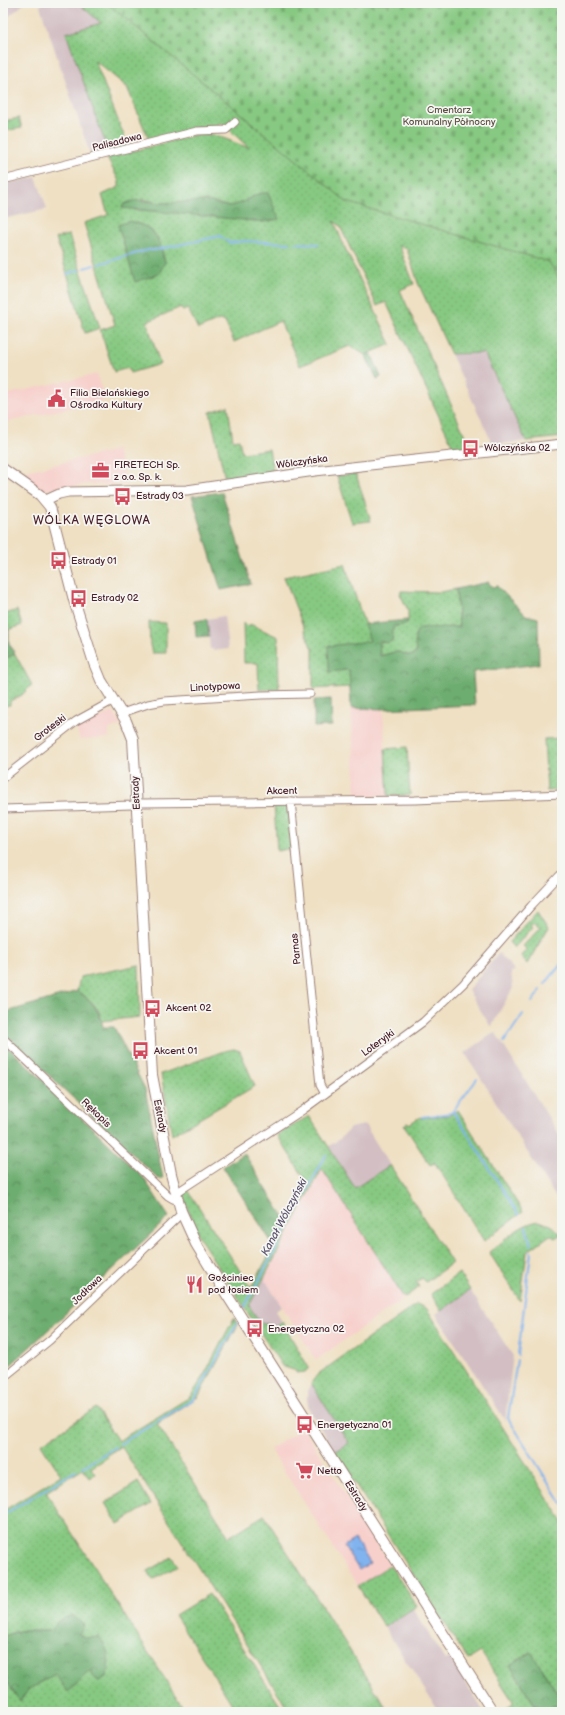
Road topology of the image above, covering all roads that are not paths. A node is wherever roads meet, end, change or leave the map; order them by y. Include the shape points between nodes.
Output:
1 (235, 122) dead end
2 (3, 180) edge
3 (562, 444) edge
4 (3, 469) edge
5 (46, 500) junction
6 (310, 694) dead end
7 (114, 700) junction
8 (122, 714) junction
9 (3, 778) edge
10 (562, 794) edge
11 (291, 800) junction
12 (137, 804) junction
13 (3, 809) edge
14 (562, 873) edge
15 (3, 1038) edge
16 (325, 1094) junction
17 (177, 1196) junction
18 (182, 1213) junction
19 (3, 1378) edge
20 (493, 1712) edge

1 - 2 street, Palisadowa via 226,130 197,131
3 - 5 street, Wólczyńska via 315,471 187,490 68,492
4 - 5 main road
5 - 7 main road, Estrady via 52,511 72,593 94,663
6 - 8 street, Linotypowa via 164,701
7 - 8 main road, Estrady
7 - 9 street, Groteski via 76,721
8 - 12 main road, Estrady via 133,740
10 - 11 street, Akcent via 419,800
11 - 12 street, Akcent
11 - 16 street, Parnas via 320,1085
12 - 13 street, Akcent
12 - 17 main road, Estrady via 149,1051 153,1083
14 - 16 street, Loteryjki via 442,1004 408,1034
15 - 17 street, Rękopis via 168,1196 173,1199
16 - 17 street, Loteryjki
17 - 18 main road, Estrady
18 - 19 street, Jodłowa via 50,1340
18 - 20 main road, Estrady via 196,1244 227,1295

